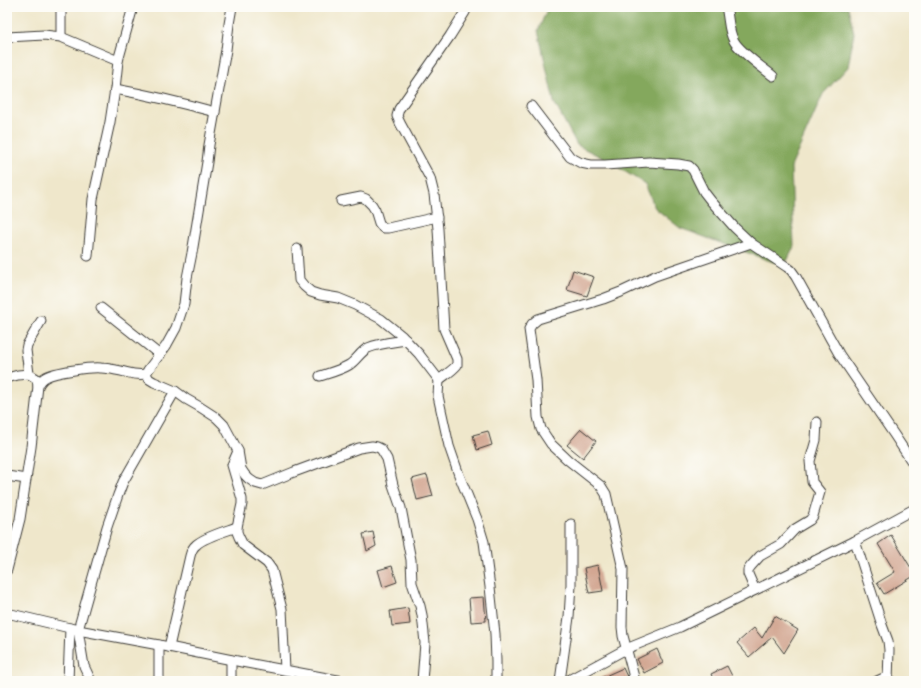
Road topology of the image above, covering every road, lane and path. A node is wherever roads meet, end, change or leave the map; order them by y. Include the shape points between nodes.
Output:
1 (61, 7) edge
2 (133, 7) edge
3 (232, 7) edge
4 (467, 7) edge
5 (726, 7) edge
6 (7, 37) edge
7 (65, 39) junction
8 (118, 61) junction
9 (773, 76) dead end
10 (115, 89) junction
11 (531, 106) dead end
12 (215, 112) junction
13 (341, 201) dead end
14 (437, 217) junction
15 (751, 242) junction
16 (297, 249) dead end
17 (88, 256) dead end
18 (101, 308) dead end
19 (41, 321) dead end
20 (406, 340) junction
21 (160, 355) junction
22 (29, 374) junction
23 (146, 374) junction
24 (320, 376) dead end
25 (7, 378) edge
26 (439, 380) junction
27 (38, 386) junction
28 (175, 391) junction
29 (817, 422) dead end
30 (238, 451) junction
31 (914, 465) edge
32 (7, 476) edge
33 (26, 479) junction
34 (914, 509) edge
35 (571, 524) dead end
36 (237, 527) junction
37 (855, 541) junction
38 (7, 570) edge
39 (755, 590) junction
40 (7, 613) edge
41 (74, 629) junction
42 (159, 645) junction
43 (169, 647) junction
44 (626, 649) junction
45 (231, 660) junction
46 (286, 670) junction
47 (308, 678) edge
48 (888, 679) edge
49 (68, 681) edge
50 (91, 681) edge
51 (159, 681) edge
52 (231, 681) edge
53 (343, 681) edge
54 (422, 681) edge
55 (496, 681) edge
56 (560, 681) edge
57 (567, 681) edge
58 (635, 681) edge
59 (877, 681) edge

1 - 7 street
2 - 8 street
3 - 12 street
4 - 14 street via 399,109 397,116 430,178
5 - 9 street via 734,41
6 - 7 street via 44,35
7 - 8 street
8 - 10 street
10 - 12 street
10 - 17 street via 93,199
11 - 15 street via 570,156 581,163 605,165 649,162 689,166 710,201
12 - 21 street via 184,304 176,328
13 - 14 street via 361,197 366,199 375,210 383,228
14 - 26 street via 444,330 457,359 454,369
15 - 31 street via 791,270 839,354
15 - 44 street via 655,276 621,292 538,319 529,329 538,417 542,429 551,444 601,486 606,494 622,569 622,627
16 - 20 street via 299,280 311,292 355,305 381,319
18 - 21 street
19 - 22 street via 27,345
20 - 24 street via 368,348 348,366
20 - 26 street
21 - 23 street
22 - 25 street
22 - 27 street via 37,378
23 - 27 street via 90,368 53,374 40,381
23 - 28 street via 154,382
26 - 55 street via 438,396 449,446 484,542 495,634
27 - 33 street
28 - 30 street via 217,418 224,425
28 - 41 street via 123,482
29 - 39 street via 816,440 810,461 812,482 820,492 815,513 810,520 795,529 781,544 760,556 751,566 748,574
30 - 36 street via 232,465 242,499
30 - 54 street via 241,469 245,475 262,485 355,450 372,446 381,449 387,459 401,508 411,560 412,583 422,615 425,643
32 - 33 street
33 - 38 street via 20,519
34 - 37 street
35 - 56 street via 570,617
36 - 43 street via 203,540 192,549
36 - 46 street via 243,545 267,563 272,570 282,609
37 - 39 street
37 - 48 street via 888,641
39 - 44 street via 680,627
40 - 41 street
41 - 42 street
41 - 49 street
41 - 50 street
42 - 43 street
42 - 51 street
43 - 45 street
44 - 57 street
44 - 58 street
45 - 46 street
45 - 52 street
46 - 47 street
47 - 53 street
48 - 59 street

